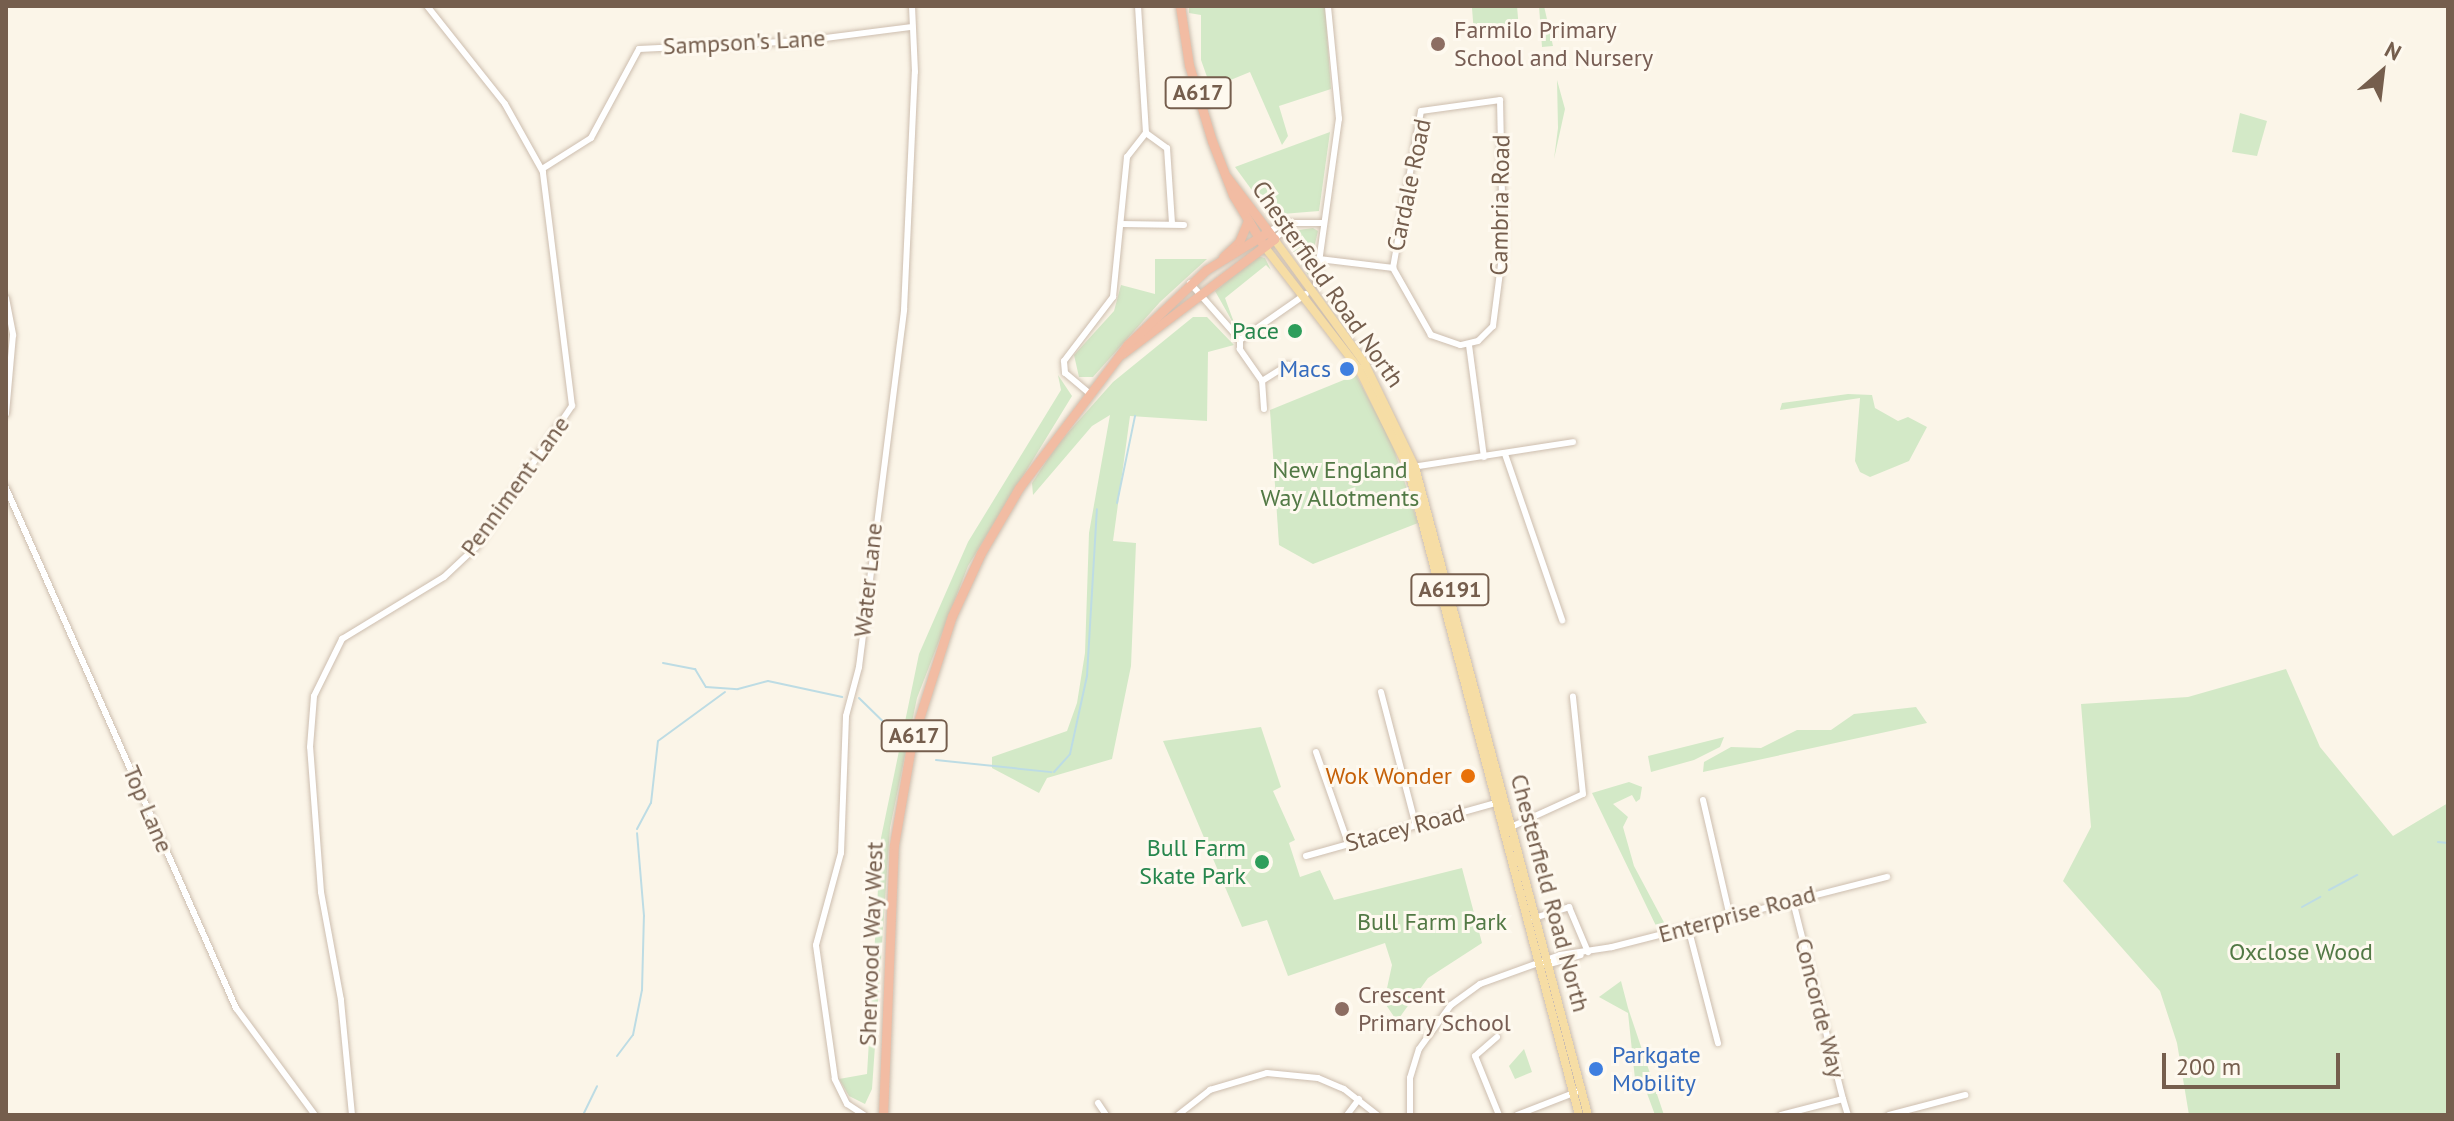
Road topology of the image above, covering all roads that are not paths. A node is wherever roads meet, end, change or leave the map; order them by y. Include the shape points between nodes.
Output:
1 (427, 6) edge
2 (912, 6) edge
3 (1138, 6) edge
4 (1180, 6) edge
5 (1328, 6) edge
6 (912, 27) junction
7 (1500, 100) joint
8 (1146, 133) junction
9 (542, 169) junction
10 (1227, 177) junction
11 (1248, 221) junction
12 (1324, 223) junction
13 (1121, 224) junction
14 (1172, 224) junction
15 (1184, 225) dead end
16 (1271, 235) junction
17 (1261, 242) junction
18 (1220, 259) junction
19 (1319, 259) junction
20 (1393, 268) junction
21 (1190, 283) junction
22 (1316, 284) dead end
23 (1198, 292) junction
24 (1306, 294) junction
25 (6, 298) edge
26 (1240, 340) junction
27 (1469, 345) junction
28 (1122, 355) junction
29 (1288, 365) dead end
30 (1262, 381) junction
31 (1089, 393) junction
32 (1264, 409) dead end
33 (6, 414) edge
34 (1573, 442) dead end
35 (1505, 454) junction
36 (1484, 457) junction
37 (1411, 467) junction
38 (6, 488) edge
39 (17, 522) junction
40 (6, 523) edge
41 (1562, 620) dead end
42 (1381, 692) dead end
43 (1573, 697) dead end
44 (1316, 752) dead end
45 (1703, 800) dead end
46 (1500, 802) junction
47 (1416, 826) junction
48 (1507, 828) junction
49 (1348, 843) junction
50 (1306, 856) dead end
51 (1887, 877) dead end
52 (1793, 901) junction
53 (1730, 917) junction
54 (1534, 918) junction
55 (1688, 927) junction
56 (1588, 952) junction
57 (1546, 963) junction
58 (1497, 1037) dead end
59 (1718, 1043) dead end
60 (1577, 1091) junction
61 (1965, 1095) dead end
62 (1359, 1099) junction
63 (1843, 1099) junction
64 (1098, 1103) dead end
65 (315, 1115) edge
66 (352, 1115) edge
67 (864, 1115) edge
68 (883, 1115) edge
69 (1106, 1115) edge
70 (1179, 1115) edge
71 (1347, 1115) edge
72 (1377, 1115) edge
73 (1410, 1115) edge
74 (1499, 1115) edge
75 (1517, 1115) edge
76 (1579, 1115) edge
77 (1588, 1115) edge
78 (1781, 1115) edge
79 (1848, 1115) edge
80 (1889, 1115) edge

1 - 9 street, Penniment Lane via 505,104
2 - 6 street, Water Lane
3 - 8 street
4 - 10 highway, A617 via 1189,64
5 - 12 street via 1339,119
6 - 9 street, Sampson's Lane via 802,41 639,49 591,138
6 - 67 street, Water Lane via 904,310 859,667 846,716 841,853 816,945 835,1079 847,1104
7 - 20 street, Cardale Road via 1421,111
7 - 27 street, Cambria Road via 1503,249 1493,326
8 - 13 street via 1127,157
8 - 14 street via 1167,148
9 - 66 street, Penniment Lane via 552,209 572,406 476,547 444,577 342,639 311,708 321,892 341,1000
10 - 11 highway, Chesterfield Road North / A617
10 - 16 highway, Chesterfield Road North / A617
11 - 17 highway, Chesterfield Road North / A617
11 - 18 highway, A617 via 1239,242
12 - 16 street via 1291,224
12 - 19 street
13 - 14 street
13 - 31 street via 1109,307 1064,361 1065,373
14 - 15 street
16 - 17 highway, Sherwood Way West / A617
16 - 24 main road, Chesterfield Road North / A6191
17 - 18 highway, Sherwood Way West / A617
17 - 23 highway, Sherwood Way West / A617
17 - 24 main road, Chesterfield Road North / A6191
18 - 21 highway, Sherwood Way West / A617
19 - 20 street
19 - 22 street
20 - 27 street, Cardale Road via 1431,335
21 - 23 street
21 - 28 highway, Sherwood Way West / A617
23 - 26 street
23 - 28 highway, Sherwood Way West / A617
24 - 26 street
24 - 37 main road, Chesterfield Road North / A6191 via 1365,364
25 - 33 street via 13,313
26 - 30 street via 1240,349
27 - 36 street
28 - 31 highway, Sherwood Way West / A617
29 - 30 street
30 - 32 street
31 - 68 highway, Sherwood Way West / A617 via 1019,488 981,553 929,681 903,778 894,845
34 - 35 street
35 - 36 street
35 - 41 street
36 - 37 street
37 - 46 main road, Chesterfield Road North / A6191
38 - 39 street, Top Lane
39 - 40 street
39 - 65 street, Top Lane via 236,1008
42 - 47 street
43 - 48 street via 1583,794
44 - 49 street
45 - 53 street
46 - 47 street, Stacey Road
46 - 48 main road, Chesterfield Road North / A6191
47 - 49 street, Stacey Road
48 - 54 main road, Chesterfield Road North / A6191
48 - 57 main road, Chesterfield Road North / A6191
49 - 50 street, Stacey Road
51 - 52 street, Enterprise Road
52 - 53 street, Enterprise Road
52 - 63 street, Concorde Way
53 - 55 street, Enterprise Road
54 - 56 street via 1569,907
54 - 57 main road, Chesterfield Road North / A6191
55 - 56 street, Enterprise Road
55 - 59 street
56 - 57 street, Enterprise Road
57 - 60 main road, Chesterfield Road North / A6191
57 - 73 street, Enterprise Road via 1480,984 1451,1005 1415,1058
58 - 74 street via 1475,1056
60 - 75 street
60 - 76 main road, Chesterfield Road North / A6191
60 - 77 main road, Chesterfield Road North / A6191
61 - 80 street
62 - 70 street via 1318,1078 1267,1073 1210,1090
62 - 71 street
62 - 72 street
63 - 78 street, Concorde Way
63 - 79 street
64 - 69 street

